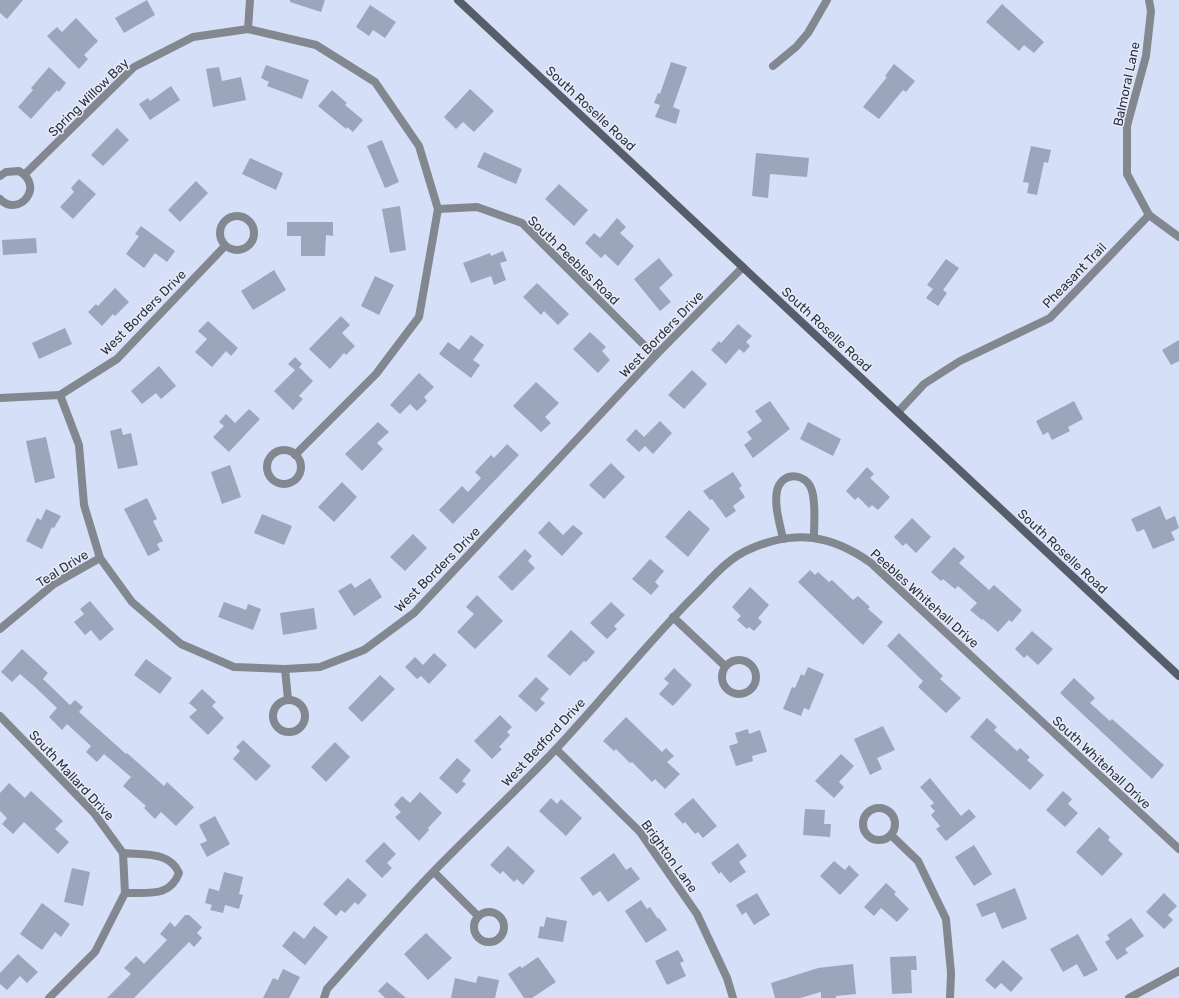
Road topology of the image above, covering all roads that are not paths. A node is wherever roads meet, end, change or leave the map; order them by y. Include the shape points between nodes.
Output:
1 (250, 0) edge
2 (458, 0) edge
3 (827, 0) edge
4 (1149, 0) edge
5 (248, 29) junction
6 (773, 66) dead end
7 (25, 174) junction
8 (0, 176) edge
9 (0, 199) edge
10 (438, 209) junction
11 (1149, 216) junction
12 (1179, 237) edge
13 (225, 246) junction
14 (743, 267) junction
15 (655, 356) junction
16 (60, 395) junction
17 (0, 398) edge
18 (898, 412) junction
19 (295, 455) junction
20 (801, 536) joint
21 (814, 537) junction
22 (783, 539) junction
23 (100, 558) junction
24 (673, 617) junction
25 (0, 630) edge
26 (725, 666) junction
27 (285, 669) junction
28 (1179, 676) edge
29 (1009, 692) joint
30 (288, 699) junction
31 (0, 716) edge
32 (556, 749) junction
33 (891, 835) junction
34 (1179, 850) edge
35 (123, 853) junction
36 (434, 872) junction
37 (125, 893) junction
38 (478, 916) dead end
39 (1179, 971) edge
40 (49, 998) edge
41 (324, 998) edge
42 (733, 998) edge
43 (950, 998) edge
44 (1129, 998) edge

1 - 5 street
2 - 14 main road, South Roselle Road
3 - 6 street via 808,33
4 - 11 street, Balmoral Lane via 1151,11 1146,56 1128,123 1127,174
5 - 7 street, Spring Willow Bay via 193,37 134,67
5 - 10 street, Spring Willow Bay via 316,45 375,82 419,146
7 - 8 street via 12,170
7 - 9 street via 31,187 26,199 14,205
10 - 15 street, South Peebles Road via 477,207 522,223
10 - 19 street via 420,318 376,374
11 - 12 street
11 - 18 street, Pheasant Trail via 1050,318 960,361 924,384
13 - 13 street via 238,250 250,245 255,233 249,220 237,216 225,221 220,233
13 - 16 street, West Borders Drive via 117,359
14 - 15 street, West Borders Drive
14 - 18 main road, South Roselle Road
15 - 27 street, West Borders Drive via 414,613 364,650 320,667
16 - 17 street
16 - 23 street, West Borders Drive via 79,444 84,505
18 - 28 main road, South Roselle Road
19 - 19 street via 283,450 271,456 267,468 272,480 285,484 296,478 301,466
20 - 21 street, Peebles Whitehall Drive
20 - 22 street, West Bedford Drive
21 - 22 street via 812,491 802,477 793,476 786,478 777,489
21 - 29 street, Peebles Whitehall Drive via 837,543 856,552 872,564
22 - 24 street, West Bedford Drive via 771,541 736,556
23 - 25 street, Teal Drive via 54,584
23 - 27 street, West Borders Drive via 132,602 181,644 234,666
24 - 26 street
24 - 32 street, West Bedford Drive
26 - 26 street via 722,677 726,688 734,693 751,688 756,676 750,664 735,660
27 - 30 street
29 - 34 street, South Whitehall Drive
30 - 30 street via 277,705 272,717 278,728 290,733 301,727 306,715 300,704
31 - 35 street, South Mallard Drive via 94,813
32 - 36 street, West Bedford Drive
32 - 42 street, Brighton Lane via 640,832 697,914 727,978
33 - 33 street via 896,823 890,812 879,807 867,812 863,824 868,836 880,840
33 - 43 street via 918,861 946,919 951,973
35 - 37 street
35 - 37 street via 165,857 175,864 179,873 175,884 164,891
36 - 38 street
36 - 41 street, West Bedford Drive via 327,988
37 - 40 street via 95,952
39 - 44 street

